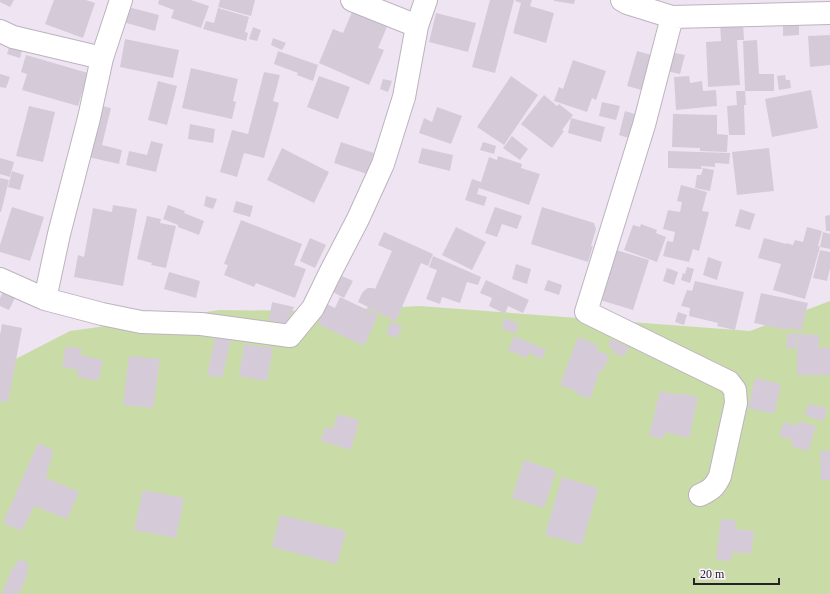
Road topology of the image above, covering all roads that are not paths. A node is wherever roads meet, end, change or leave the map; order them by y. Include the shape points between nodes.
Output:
1 (121, 0) edge
2 (352, 0) edge
3 (426, 0) edge
4 (622, 0) edge
5 (830, 13) edge
6 (672, 17) junction
7 (417, 26) junction
8 (0, 32) edge
9 (102, 58) junction
10 (0, 279) edge
11 (45, 299) junction
12 (700, 495) dead end

1 - 9 street
2 - 7 street
3 - 7 street
4 - 6 street
5 - 6 street
6 - 12 street via 644,125 586,312 729,382 735,390 736,403 720,476 716,485
7 - 11 street via 404,97 383,164 313,308 290,336 201,324 141,322
8 - 9 street
9 - 11 street
10 - 11 street

